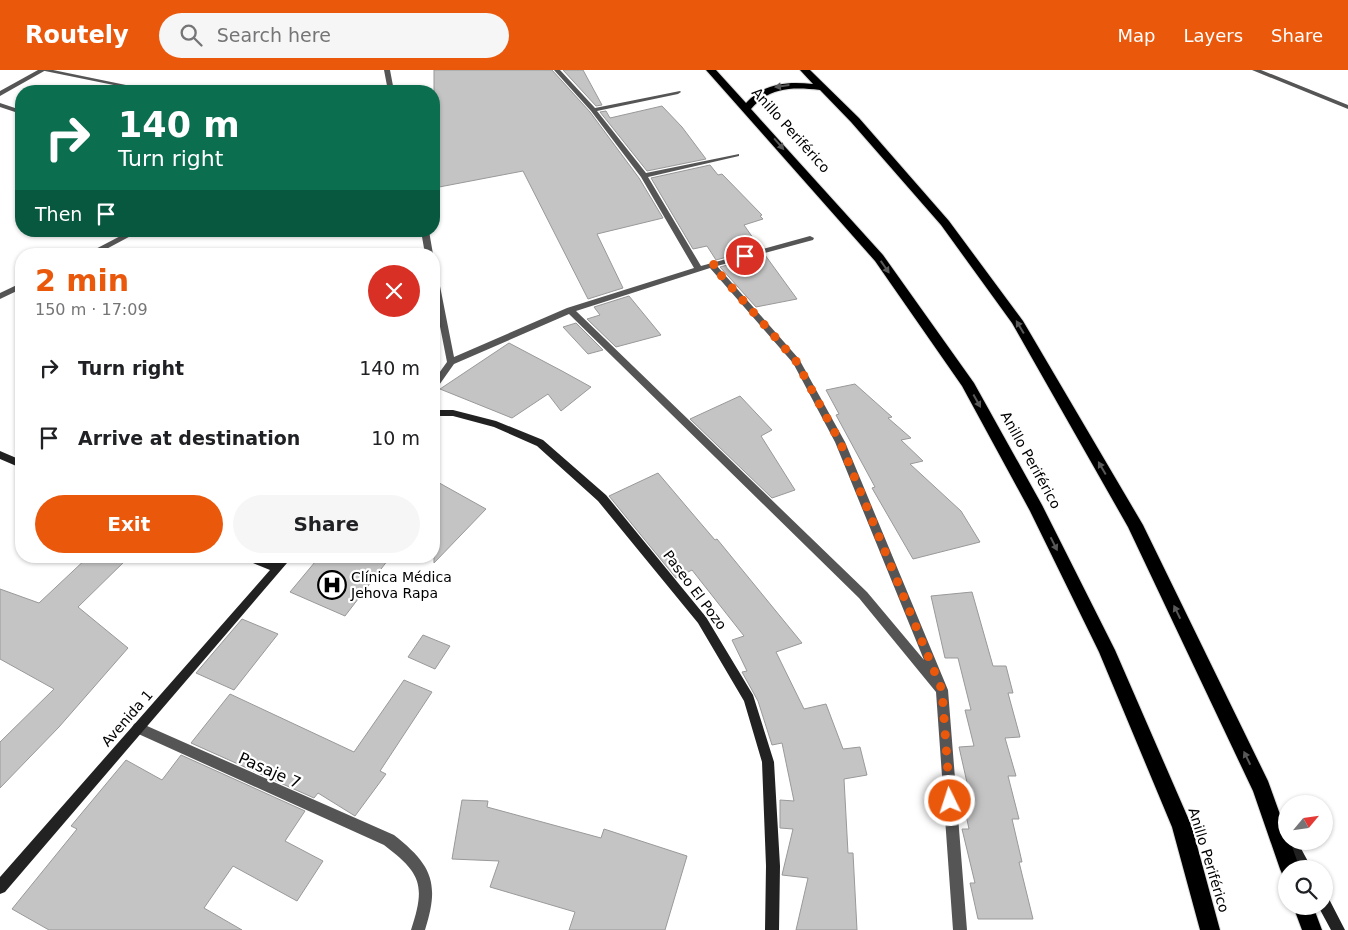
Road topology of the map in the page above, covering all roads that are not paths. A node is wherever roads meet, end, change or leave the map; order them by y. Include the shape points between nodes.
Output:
1 (43, 70) edge
2 (387, 70) edge
3 (557, 70) edge
4 (711, 70) edge
5 (805, 70) edge
6 (1255, 70) edge
7 (16, 85) edge
8 (121, 85) edge
9 (390, 85) edge
10 (15, 86) edge
11 (825, 88) junction
12 (678, 92) dead end
13 (0, 94) edge
14 (0, 105) edge
15 (1348, 107) edge
16 (747, 108) junction
17 (15, 110) edge
18 (593, 110) junction
19 (737, 155) dead end
20 (644, 176) junction
21 (124, 237) edge
22 (810, 238) dead end
23 (102, 248) edge
24 (712, 265) junction
25 (699, 270) junction
26 (15, 289) edge
27 (0, 296) edge
28 (440, 306) edge
29 (570, 310) junction
30 (451, 362) junction
31 (440, 378) edge
32 (440, 413) edge
33 (0, 455) edge
34 (15, 461) edge
35 (264, 563) edge
36 (282, 563) edge
37 (277, 568) junction
38 (942, 690) junction
39 (138, 728) junction
40 (1261, 788) junction
41 (1278, 819) edge
42 (1287, 860) edge
43 (0, 887) edge
44 (1307, 915) edge
45 (1330, 915) edge
46 (418, 930) edge
47 (772, 930) edge
48 (960, 930) edge
49 (1210, 930) edge
50 (1312, 930) edge
51 (1338, 930) edge

1 - 7 street
1 - 8 street
2 - 9 street
3 - 18 street
4 - 16 highway, Anillo Periférico
5 - 11 highway
6 - 15 street
10 - 13 street
11 -> 16 highway via 799,84 775,87 756,95
40 -> 11 highway via 1135,525 1017,321 945,223
12 - 18 street
14 - 17 street
16 -> 49 highway, Anillo Periférico via 879,258 971,391 1037,509 1107,650 1182,826
18 - 20 street
19 - 20 street
20 - 25 street
21 - 23 street
22 - 24 street
24 - 25 street
24 - 38 street via 796,361 836,434
25 - 29 street
26 - 27 street
28 - 30 street
29 - 30 street
29 - 38 street via 862,595
30 - 31 street
32 - 47 street, Paseo El Pozo via 453,413 496,424 540,443 602,498 702,620 749,700 768,762 773,866
33 - 34 street
35 - 37 street
36 - 37 street
37 - 39 street, Avenida 1
38 - 48 street
39 - 43 street, Avenida 1
39 - 46 street, Pasaje 7 via 389,840 410,856 424,879 427,906
40 - 41 street
40 - 42 highway
44 - 50 highway
45 - 51 street

